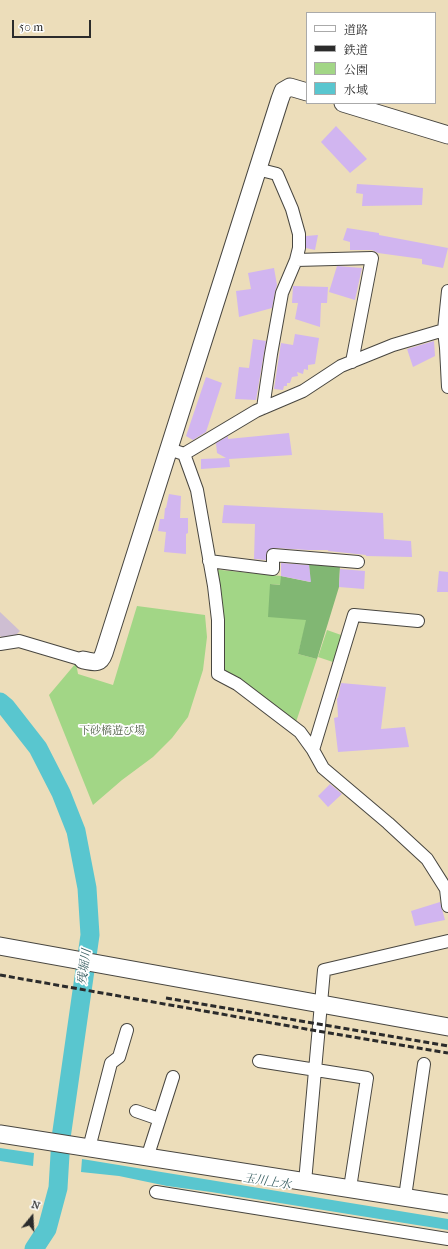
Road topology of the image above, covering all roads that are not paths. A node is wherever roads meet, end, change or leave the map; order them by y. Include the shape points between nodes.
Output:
1 (306, 92) edge
2 (347, 104) edge
3 (448, 135) edge
4 (257, 168) junction
5 (296, 260) junction
6 (448, 291) edge
7 (444, 330) junction
8 (352, 362) junction
9 (448, 387) edge
10 (263, 408) junction
11 (176, 451) junction
12 (209, 561) junction
13 (358, 562) dead end
14 (418, 621) dead end
15 (0, 644) edge
16 (83, 660) joint
17 (313, 750) junction
18 (448, 906) edge
19 (448, 940) edge
20 (0, 946) edge
21 (321, 1004) junction
22 (448, 1027) edge
23 (127, 1030) dead end
24 (260, 1061) dead end
25 (424, 1064) dead end
26 (315, 1070) junction
27 (173, 1077) dead end
28 (136, 1111) dead end
29 (159, 1118) junction
30 (0, 1134) edge
31 (83, 1148) junction
32 (147, 1158) junction
33 (305, 1182) junction
34 (350, 1188) junction
35 (156, 1192) dead end
36 (405, 1197) junction
37 (448, 1204) edge
38 (443, 1242) edge

1 - 4 street via 290,87 283,91
2 - 3 street
4 - 5 street via 277,174 292,209 299,234
4 - 11 street
5 - 8 street via 372,258
5 - 10 street via 282,293
6 - 7 street
7 - 8 street
7 - 9 street
8 - 10 street via 341,366 303,392
10 - 11 street
11 - 12 street via 197,490
11 - 16 street via 102,659 96,663
12 - 13 street via 273,569 273,555
12 - 17 street via 218,620 218,674 237,684 300,732
14 - 17 street via 354,615
15 - 16 street via 19,641
17 - 18 street via 323,768 428,859 446,889
19 - 21 street via 324,970
20 - 21 street
21 - 22 street
21 - 26 street
23 - 31 street via 119,1057 111,1063
24 - 26 street
25 - 36 street
26 - 33 street
26 - 34 street via 367,1078
27 - 29 street
28 - 29 street
29 - 32 street
30 - 31 street
31 - 32 street
32 - 33 street
33 - 34 street
34 - 36 street
35 - 38 street
36 - 37 street

